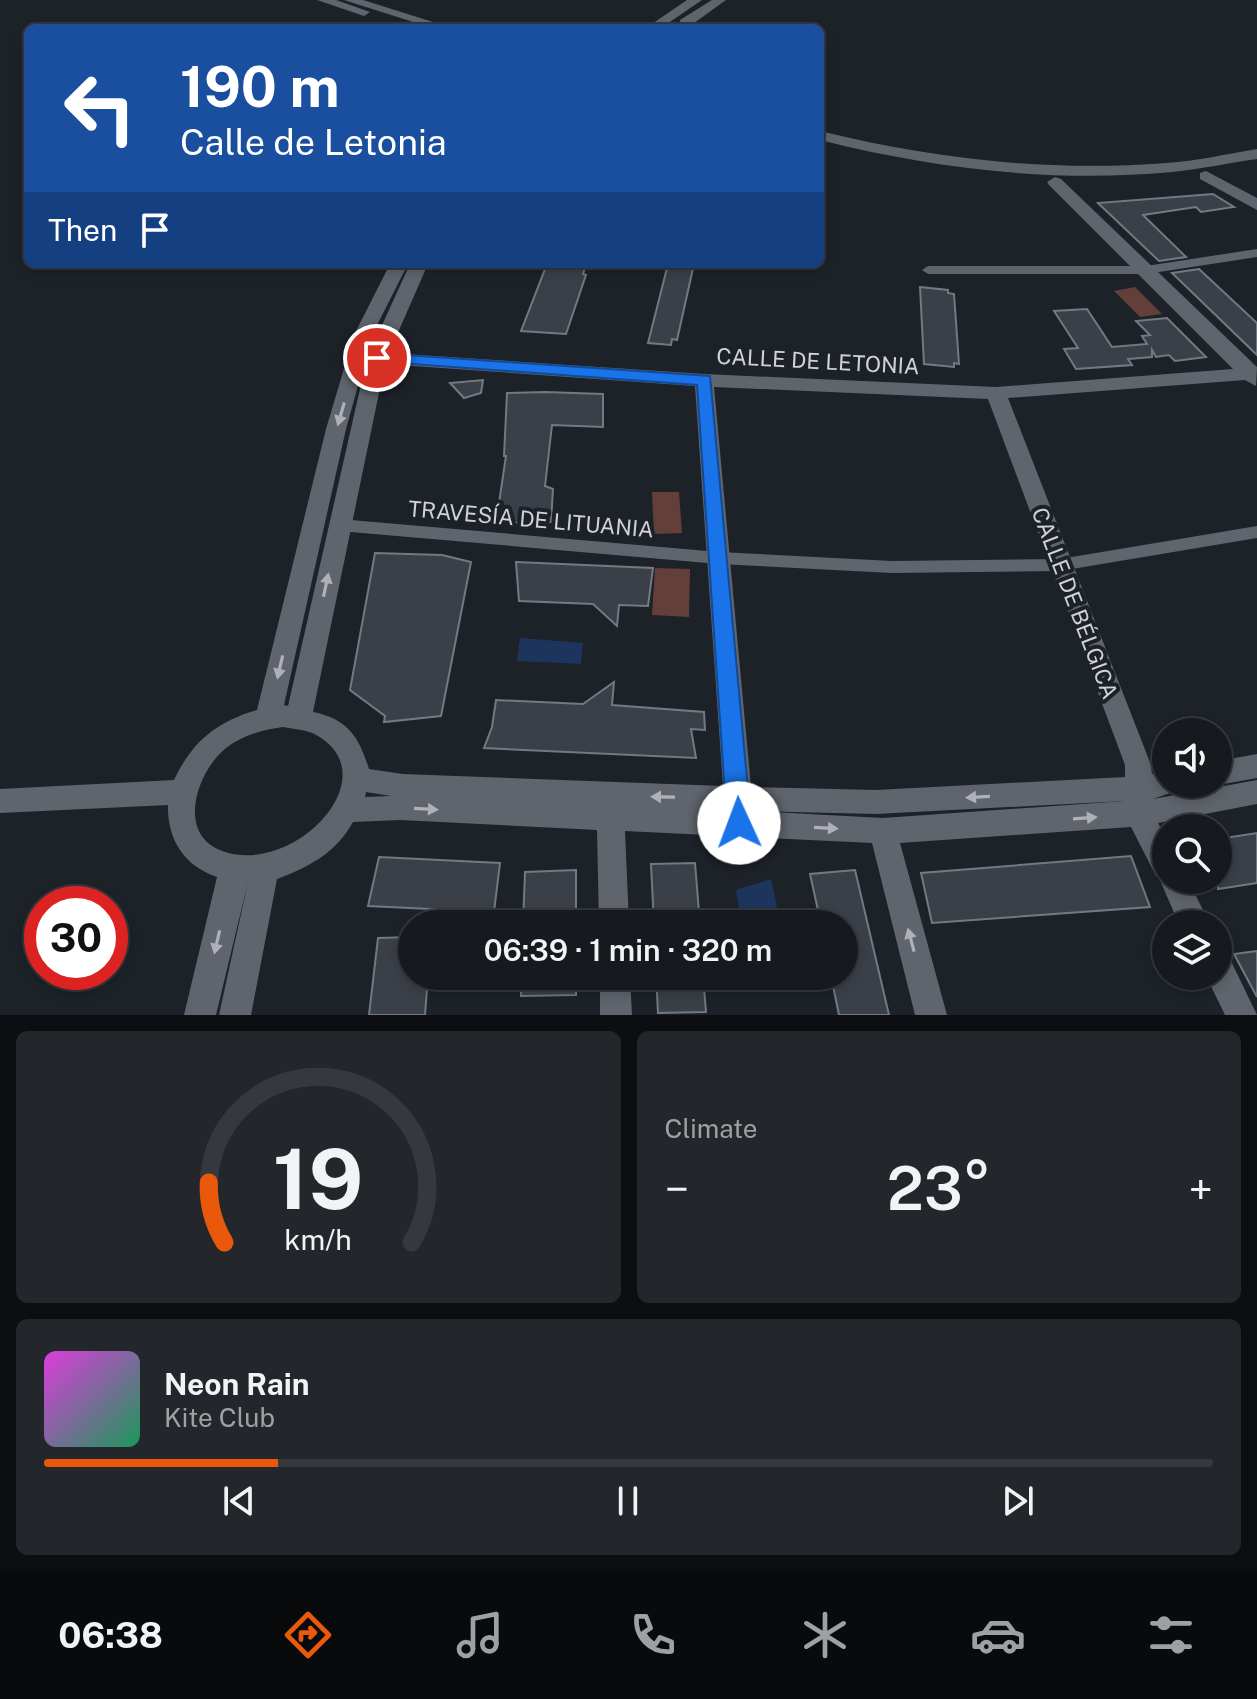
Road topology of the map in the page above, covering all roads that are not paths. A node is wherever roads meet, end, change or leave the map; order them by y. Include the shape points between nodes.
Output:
1 (323, 0) edge
2 (350, 0) edge
3 (696, 0) edge
4 (720, 0) edge
5 (403, 24) edge
6 (432, 24) edge
7 (658, 24) edge
8 (683, 24) edge
9 (824, 136) edge
10 (824, 148) edge
11 (1257, 154) edge
12 (1257, 168) edge
13 (1206, 176) junction
14 (1055, 182) junction
15 (1257, 205) edge
16 (1257, 253) edge
17 (397, 268) edge
18 (417, 268) edge
19 (928, 270) dead end
20 (1146, 270) junction
21 (377, 358) junction
22 (1255, 376) edge
23 (704, 380) junction
24 (996, 393) junction
25 (339, 525) junction
26 (1257, 532) edge
27 (719, 558) junction
28 (1060, 565) junction
29 (299, 717) junction
30 (268, 718) junction
31 (1257, 766) edge
32 (1232, 770) edge
33 (357, 779) junction
34 (181, 792) junction
35 (1257, 792) edge
36 (1148, 795) edge
37 (0, 801) edge
38 (348, 810) junction
39 (739, 811) junction
40 (611, 818) junction
41 (883, 831) junction
42 (234, 868) junction
43 (265, 868) junction
44 (614, 910) edge
45 (615, 990) edge
46 (1229, 990) edge
47 (200, 1015) edge
48 (235, 1015) edge
49 (616, 1015) edge
50 (931, 1015) edge
51 (1242, 1015) edge

1 - 5 street
2 - 6 street
3 - 7 street
4 - 8 street
9 - 11 street via 899,154 1034,171 1170,168
10 - 14 street via 957,175
12 - 13 street
13 - 14 street
13 - 15 street
14 - 20 street
16 - 20 street
17 -> 30 street via 363,335 336,429
18 - 21 street
19 - 20 street
20 - 22 street
21 - 23 street, CALLE DE LETONIA
21 - 25 street
22 - 24 street, CALLE DE LETONIA
23 - 24 street, CALLE DE LETONIA
23 - 27 street
24 - 28 street, CALLE DE BÉLGICA
25 - 27 street, TRAVESÍA DE LITUANIA
29 -> 25 street
26 - 28 street, TRAVESÍA DE LITUANIA
27 - 28 street, TRAVESÍA DE LITUANIA via 892,567
27 - 39 street
28 - 36 street, CALLE DE BÉLGICA
29 - 30 street
29 - 33 street via 322,723 342,737
30 - 34 street via 239,727 213,744 193,766
31 - 32 street
33 - 38 street
39 -> 33 street
34 - 37 street
34 - 42 street via 179,818 188,841 207,859
35 - 36 street
36 -> 39 street
41 -> 36 street
38 -> 40 street
38 - 43 street via 315,848
39 - 40 street
39 -> 41 street
40 - 44 street
50 -> 41 street
42 - 43 street
42 -> 47 street
43 - 48 street
45 - 49 street
46 - 51 street

